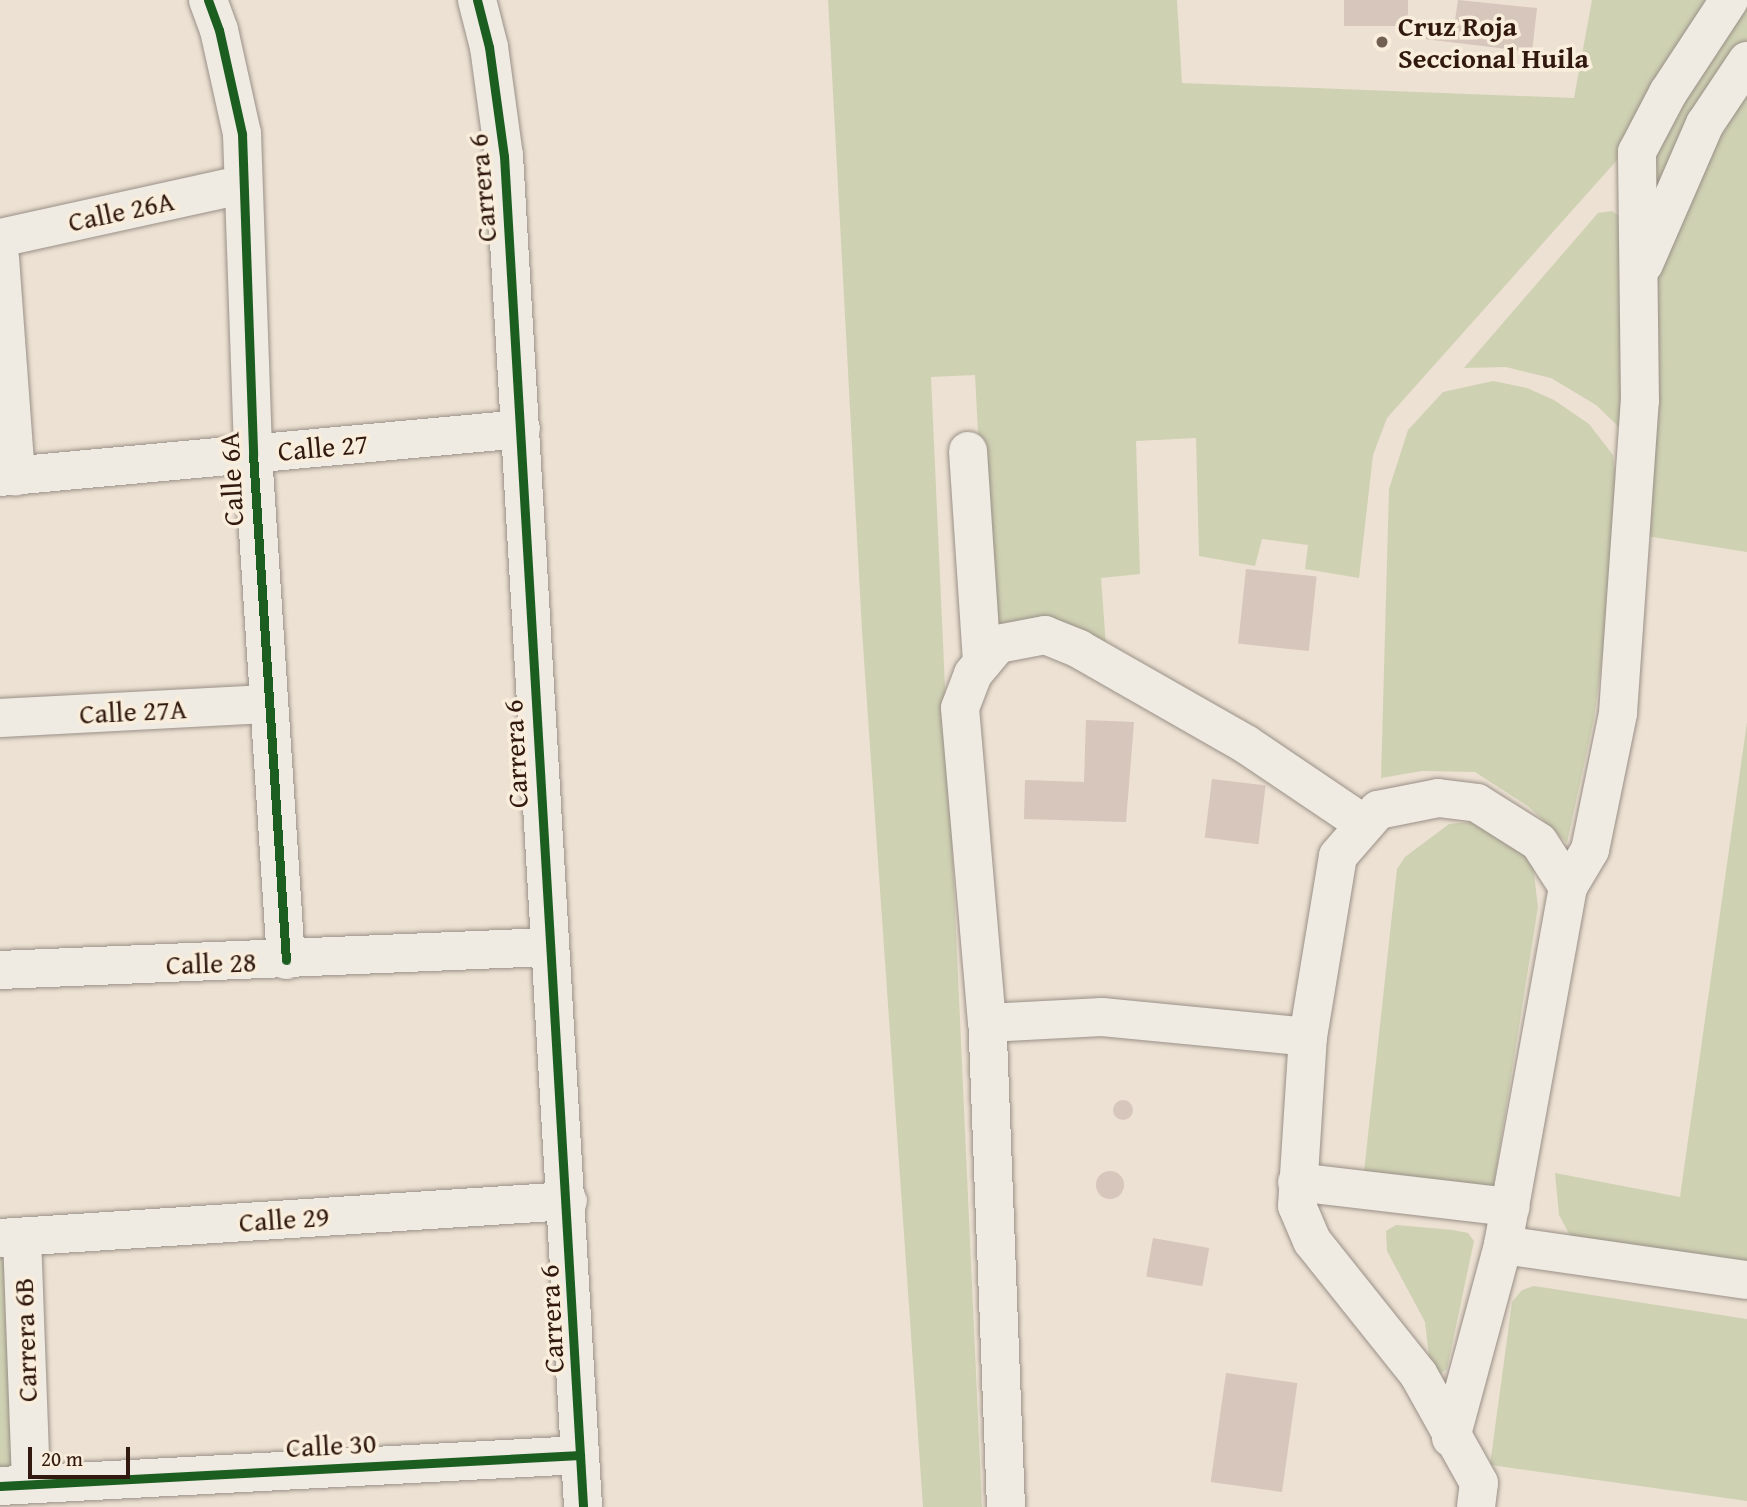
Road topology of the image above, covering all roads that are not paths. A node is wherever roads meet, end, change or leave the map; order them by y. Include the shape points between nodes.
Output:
1 (208, 0) edge
2 (477, 0) edge
3 (1729, 0) edge
4 (1747, 61) edge
5 (241, 185) junction
6 (0, 238) edge
7 (0, 258) edge
8 (1640, 274) junction
9 (522, 429) junction
10 (968, 451) dead end
11 (253, 454) junction
12 (8, 476) edge
13 (982, 663) junction
14 (267, 704) junction
15 (0, 718) edge
16 (1364, 824) junction
17 (1569, 887) junction
18 (548, 947) junction
19 (286, 960) junction
20 (0, 970) edge
21 (987, 1023) junction
22 (1308, 1037) junction
23 (1297, 1182) junction
24 (568, 1200) junction
25 (1511, 1207) junction
26 (11, 1238) edge
27 (1503, 1245) junction
28 (1747, 1280) edge
29 (1451, 1438) junction
30 (580, 1455) junction
31 (15, 1485) edge
32 (583, 1507) edge
33 (1006, 1507) edge
34 (1476, 1507) edge

1 - 5 street, Calle 6A via 242,134
2 - 9 street, Carrera 6 via 489,47 504,156
3 - 8 street via 1668,93 1637,152
4 - 8 street via 1705,124
5 - 6 street, Calle 26A
5 - 11 street, Calle 6A
7 - 12 street
8 - 17 street via 1635,503 1618,713 1590,849
9 - 11 street, Calle 27
9 - 18 street, Carrera 6
10 - 13 street
11 - 12 street, Calle 27
11 - 14 street, Calle 6A
13 - 16 street via 998,644 1045,635 1079,649 1247,745
13 - 21 street via 961,708
14 - 15 street, Calle 27A
14 - 19 street, Calle 6A
16 - 17 street via 1378,810 1438,798 1477,803 1539,842
16 - 22 street via 1338,856
17 - 25 street
18 - 19 street, Calle 28
18 - 24 street, Carrera 6
19 - 20 street, Calle 28
21 - 22 street via 1102,1017
21 - 33 street
22 - 23 street
23 - 25 street
23 - 29 street via 1297,1206 1312,1241 1419,1375
24 - 26 street, Calle 29
24 - 30 street, Carrera 6
25 - 27 street
26 - 31 street, Carrera 6B
27 - 28 street
27 - 29 street
29 - 34 street via 1479,1483
30 - 31 street, Calle 30
30 - 32 street, Carrera 6

